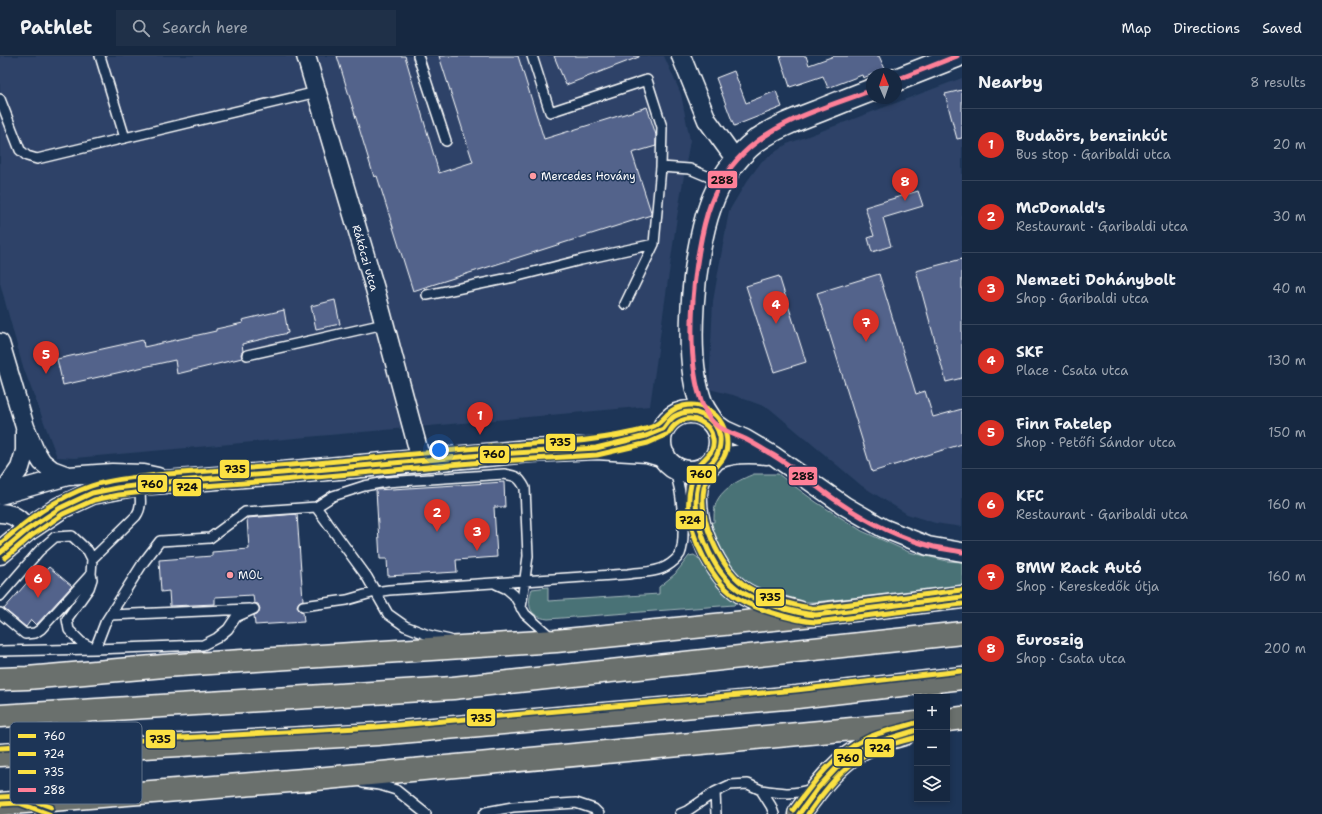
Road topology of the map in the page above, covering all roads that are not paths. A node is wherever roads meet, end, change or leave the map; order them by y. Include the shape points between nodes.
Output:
1 (100, 56) edge
2 (306, 56) edge
3 (418, 56) edge
4 (532, 56) edge
5 (681, 56) edge
6 (957, 56) edge
7 (902, 78) edge
8 (316, 92) junction
9 (866, 92) edge
10 (0, 99) edge
11 (125, 138) junction
12 (446, 141) dead end
13 (736, 160) junction
14 (661, 167) junction
15 (721, 182) junction
16 (654, 244) junction
17 (427, 295) dead end
18 (625, 304) dead end
19 (384, 324) junction
20 (0, 343) edge
21 (247, 355) dead end
22 (692, 357) junction
23 (4, 374) edge
24 (711, 420) junction
25 (670, 422) junction
26 (25, 427) junction
27 (596, 448) junction
28 (774, 456) junction
29 (421, 460) junction
30 (667, 460) junction
31 (708, 465) junction
32 (68, 476) junction
33 (176, 480) junction
34 (139, 484) junction
35 (1, 495) edge
36 (316, 507) junction
37 (0, 513) edge
38 (27, 530) junction
39 (962, 552) edge
40 (0, 553) edge
41 (92, 559) junction
42 (91, 574) junction
43 (524, 581) junction
44 (495, 583) junction
45 (375, 592) junction
46 (0, 596) edge
47 (962, 597) edge
48 (303, 606) dead end
49 (520, 608) junction
50 (0, 613) edge
51 (110, 615) junction
52 (812, 615) junction
53 (962, 633) edge
54 (556, 641) junction
55 (478, 647) junction
56 (95, 650) junction
57 (0, 651) edge
58 (0, 666) edge
59 (164, 666) junction
60 (962, 678) edge
61 (0, 679) edge
62 (0, 716) edge
63 (914, 723) edge
64 (914, 731) edge
65 (142, 747) edge
66 (10, 754) edge
67 (0, 755) edge
68 (316, 779) junction
69 (818, 788) junction
70 (761, 790) junction
71 (715, 792) junction
72 (142, 793) edge
73 (10, 804) edge
74 (49, 814) edge
75 (426, 814) edge
76 (484, 814) edge
77 (599, 814) edge
78 (680, 814) edge
79 (716, 814) edge
80 (774, 814) edge
81 (799, 814) edge

1 - 11 lane
2 - 8 street, Rákóczi utca
3 - 12 lane
4 - 14 lane via 550,112 646,80 662,127
5 - 13 street via 707,120
6 - 7 street
8 - 11 lane
8 - 19 street, Rákóczi utca
9 - 13 street via 786,124 756,142
10 - 11 lane via 20,150 27,156 37,159
13 - 15 street
14 - 15 lane via 690,168
14 - 16 lane
15 - 22 street via 710,207 698,258
16 - 17 lane
16 - 18 lane
19 - 21 lane
19 - 29 street, Rákóczi utca
20 - 23 street
22 - 24 street via 702,405
22 - 25 street via 682,400
23 - 26 street
24 - 25 street via 694,412 685,412
24 - 28 street
24 - 31 street via 717,427 720,446 717,455
25 - 27 street via 646,436
25 - 30 street via 660,438
26 - 32 street via 42,462 52,470
26 - 35 street via 25,451 20,468
27 - 29 street
27 - 30 street via 648,451
28 - 31 street via 739,454 723,457
28 - 39 street via 845,506 883,528 928,546
29 - 33 street
30 - 31 street via 677,469 686,471 696,471
30 - 43 lane via 679,483 683,538 680,553 674,561 658,570
31 - 52 highway via 698,481 698,522 712,555 726,578 741,592 764,603
32 - 33 street via 144,474
32 - 35 street
33 - 34 street
34 - 38 street via 92,493 60,508
34 - 41 lane via 140,510
36 - 43 lane via 334,496 386,482 504,474 516,476 525,488 528,556
36 - 45 lane
36 - 51 lane via 245,512 210,538 160,541
37 - 38 street via 15,516 23,522
38 - 40 street
41 - 42 lane
41 - 46 lane via 72,536 55,537 39,551
42 - 50 lane via 54,616 35,633 25,634
42 - 56 lane via 89,588 67,619 69,630
43 - 44 lane
43 - 49 lane
44 - 45 lane
44 - 49 lane via 514,595
45 - 48 lane via 347,600
45 - 55 lane via 388,614 405,626
47 - 52 highway
49 - 54 lane
51 - 56 lane
51 - 56 lane via 254,609 236,618 228,629 203,645
52 - 54 highway
53 - 62 highway via 453,688
54 - 55 highway
55 - 59 highway
56 - 57 lane
58 - 59 highway
59 - 61 highway
60 - 65 highway via 797,697 377,734
63 - 68 highway
64 - 69 highway via 868,745 843,761
66 - 67 highway
68 - 72 highway
68 - 75 lane via 380,785 396,790
69 - 70 lane via 799,793
69 - 81 highway
70 - 71 lane via 748,784 730,785
70 - 80 lane
71 - 78 lane
71 - 79 lane
73 - 74 highway
76 - 77 lane via 513,807 576,803 594,809

